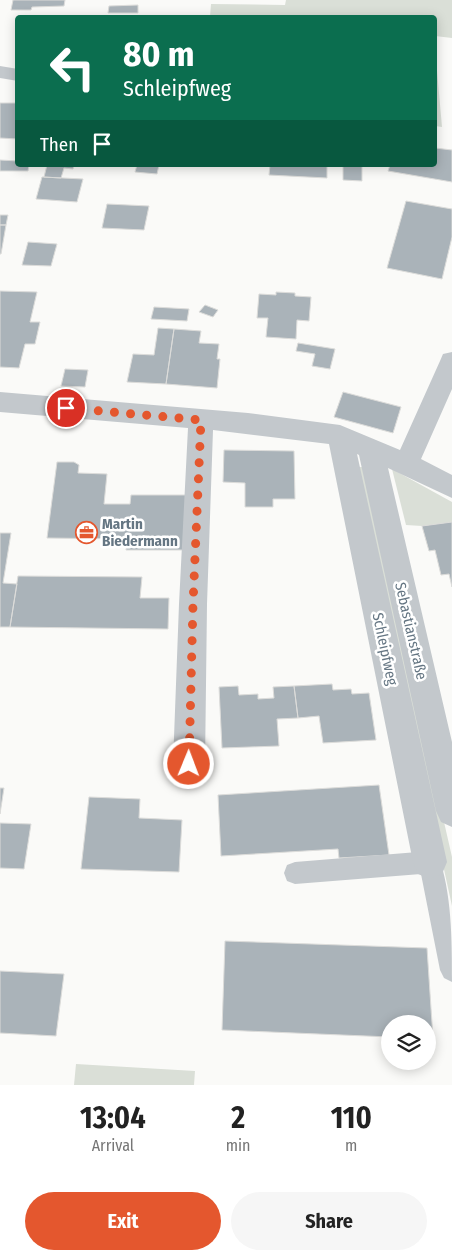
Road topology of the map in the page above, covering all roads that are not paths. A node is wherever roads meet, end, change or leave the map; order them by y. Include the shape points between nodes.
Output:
1 (0, 72) edge
2 (15, 74) edge
3 (452, 361) edge
4 (0, 402) edge
5 (201, 420) junction
6 (340, 435) junction
7 (371, 450) junction
8 (406, 464) junction
9 (452, 487) edge
10 (189, 764) dead end
11 (452, 811) edge
12 (430, 862) junction
13 (295, 873) dead end
14 (452, 970) edge

1 - 2 street
3 - 8 street
4 - 5 street
5 - 6 street
5 - 10 street
6 - 7 street
6 - 12 street, Schleipfweg
7 - 8 street
7 - 11 street, Sebastianstraße
8 - 9 street
12 - 13 lane
12 - 14 lane

